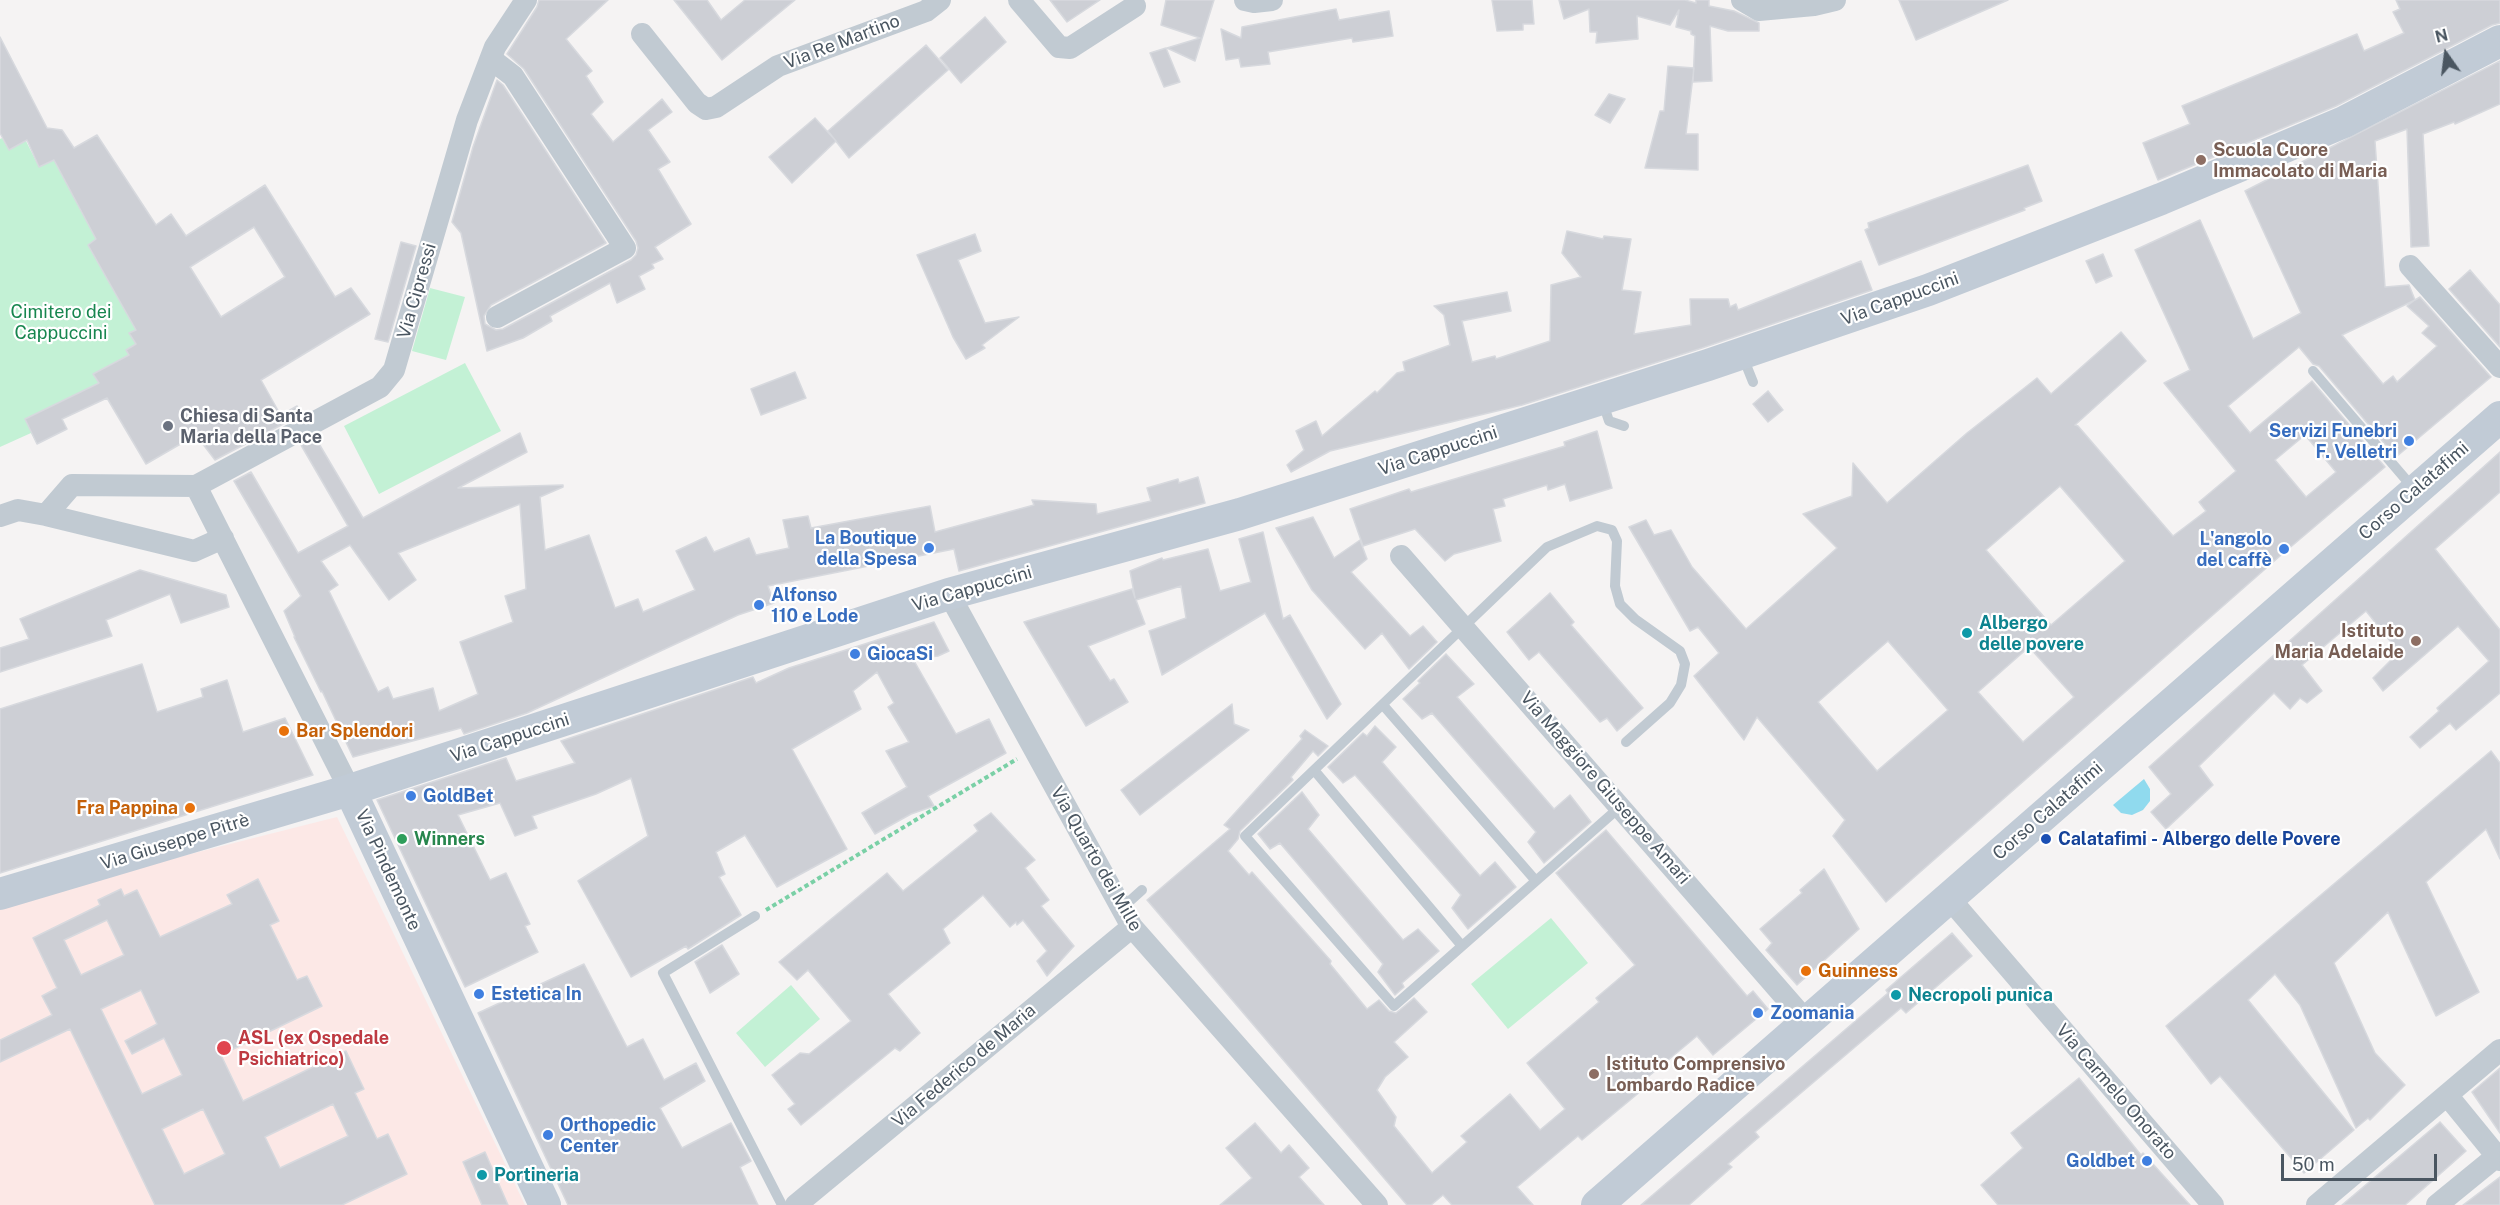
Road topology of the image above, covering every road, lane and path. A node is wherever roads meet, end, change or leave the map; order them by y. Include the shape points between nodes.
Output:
1 (526, 0) edge
2 (940, 0) edge
3 (1019, 0) edge
4 (1245, 0) edge
5 (1272, 0) edge
6 (1742, 0) edge
7 (1835, 0) edge
8 (1136, 6) dead end
9 (642, 34) dead end
10 (2500, 41) edge
11 (491, 59) junction
12 (2410, 266) dead end
13 (497, 317) dead end
14 (2500, 367) edge
15 (2313, 371) dead end
16 (1602, 399) junction
17 (2500, 417) edge
18 (1624, 426) dead end
19 (196, 486) junction
20 (2415, 490) junction
21 (46, 515) junction
22 (0, 516) edge
23 (223, 538) junction
24 (1401, 556) dead end
25 (949, 594) junction
26 (1464, 627) junction
27 (1383, 705) junction
28 (1626, 742) dead end
29 (1034, 749) junction
30 (1314, 770) junction
31 (350, 790) junction
32 (1621, 806) junction
33 (1536, 881) junction
34 (1142, 890) dead end
35 (0, 894) edge
36 (1949, 898) junction
37 (755, 916) joint
38 (1127, 918) junction
39 (1462, 946) junction
40 (1807, 1022) junction
41 (2500, 1050) edge
42 (2447, 1095) junction
43 (2498, 1158) edge
44 (545, 1205) edge
45 (782, 1205) edge
46 (796, 1205) edge
47 (1377, 1205) edge
48 (1597, 1205) edge
49 (2213, 1205) edge
50 (2317, 1205) edge
51 (2437, 1205) edge

1 - 11 street, Via Cipressi
2 - 9 street, Via Re Martino via 926,11 778,66 716,107 705,109
3 - 8 street via 1059,47 1070,48
4 - 5 street
6 - 7 street via 1759,10
10 - 16 street, Via Cappuccini via 2344,122 2054,246 1928,290 1747,368
11 - 13 street via 513,76 625,248
11 - 19 street, Via Cipressi via 467,120 394,370 380,387
12 - 14 street
15 - 20 lane
16 - 18 lane via 1609,421
16 - 25 street, Via Cappuccini via 1240,514
17 - 20 street, Corso Calatafimi
19 - 21 street via 72,485
19 - 23 street, Via Pindemonte
20 - 36 street, Corso Calatafimi
21 - 22 street via 18,510
21 - 23 street via 194,551
23 - 31 street, Via Pindemonte
24 - 26 street, Via Maggiore Giuseppe Amari
25 - 29 street, Via Quarto dei Mille
25 - 31 street, Via Cappuccini
26 - 27 lane
26 - 28 lane via 1547,547 1597,526 1612,530 1617,541 1615,586 1620,604 1680,651 1685,664 1681,685 1670,703
26 - 32 street, Via Maggiore Giuseppe Amari
27 - 30 lane
27 - 33 lane
29 - 37 path
29 - 38 street, Via Quarto dei Mille
30 - 39 lane
30 - 39 lane via 1245,836 1394,1006
31 - 35 street, Via Giuseppe Pitrè
31 - 44 street, Via Pindemonte
32 - 33 lane
32 - 40 street, Via Maggiore Giuseppe Amari
33 - 39 lane
34 - 38 lane
36 - 40 street, Corso Calatafimi
36 - 49 street, Via Carmelo Onorato
37 - 45 lane via 663,972
38 - 46 street, Via Federico de Maria
38 - 47 street, Via Quarto dei Mille
40 - 48 street, Corso Calatafimi
41 - 42 street
42 - 43 street
42 - 50 street
43 - 51 street

